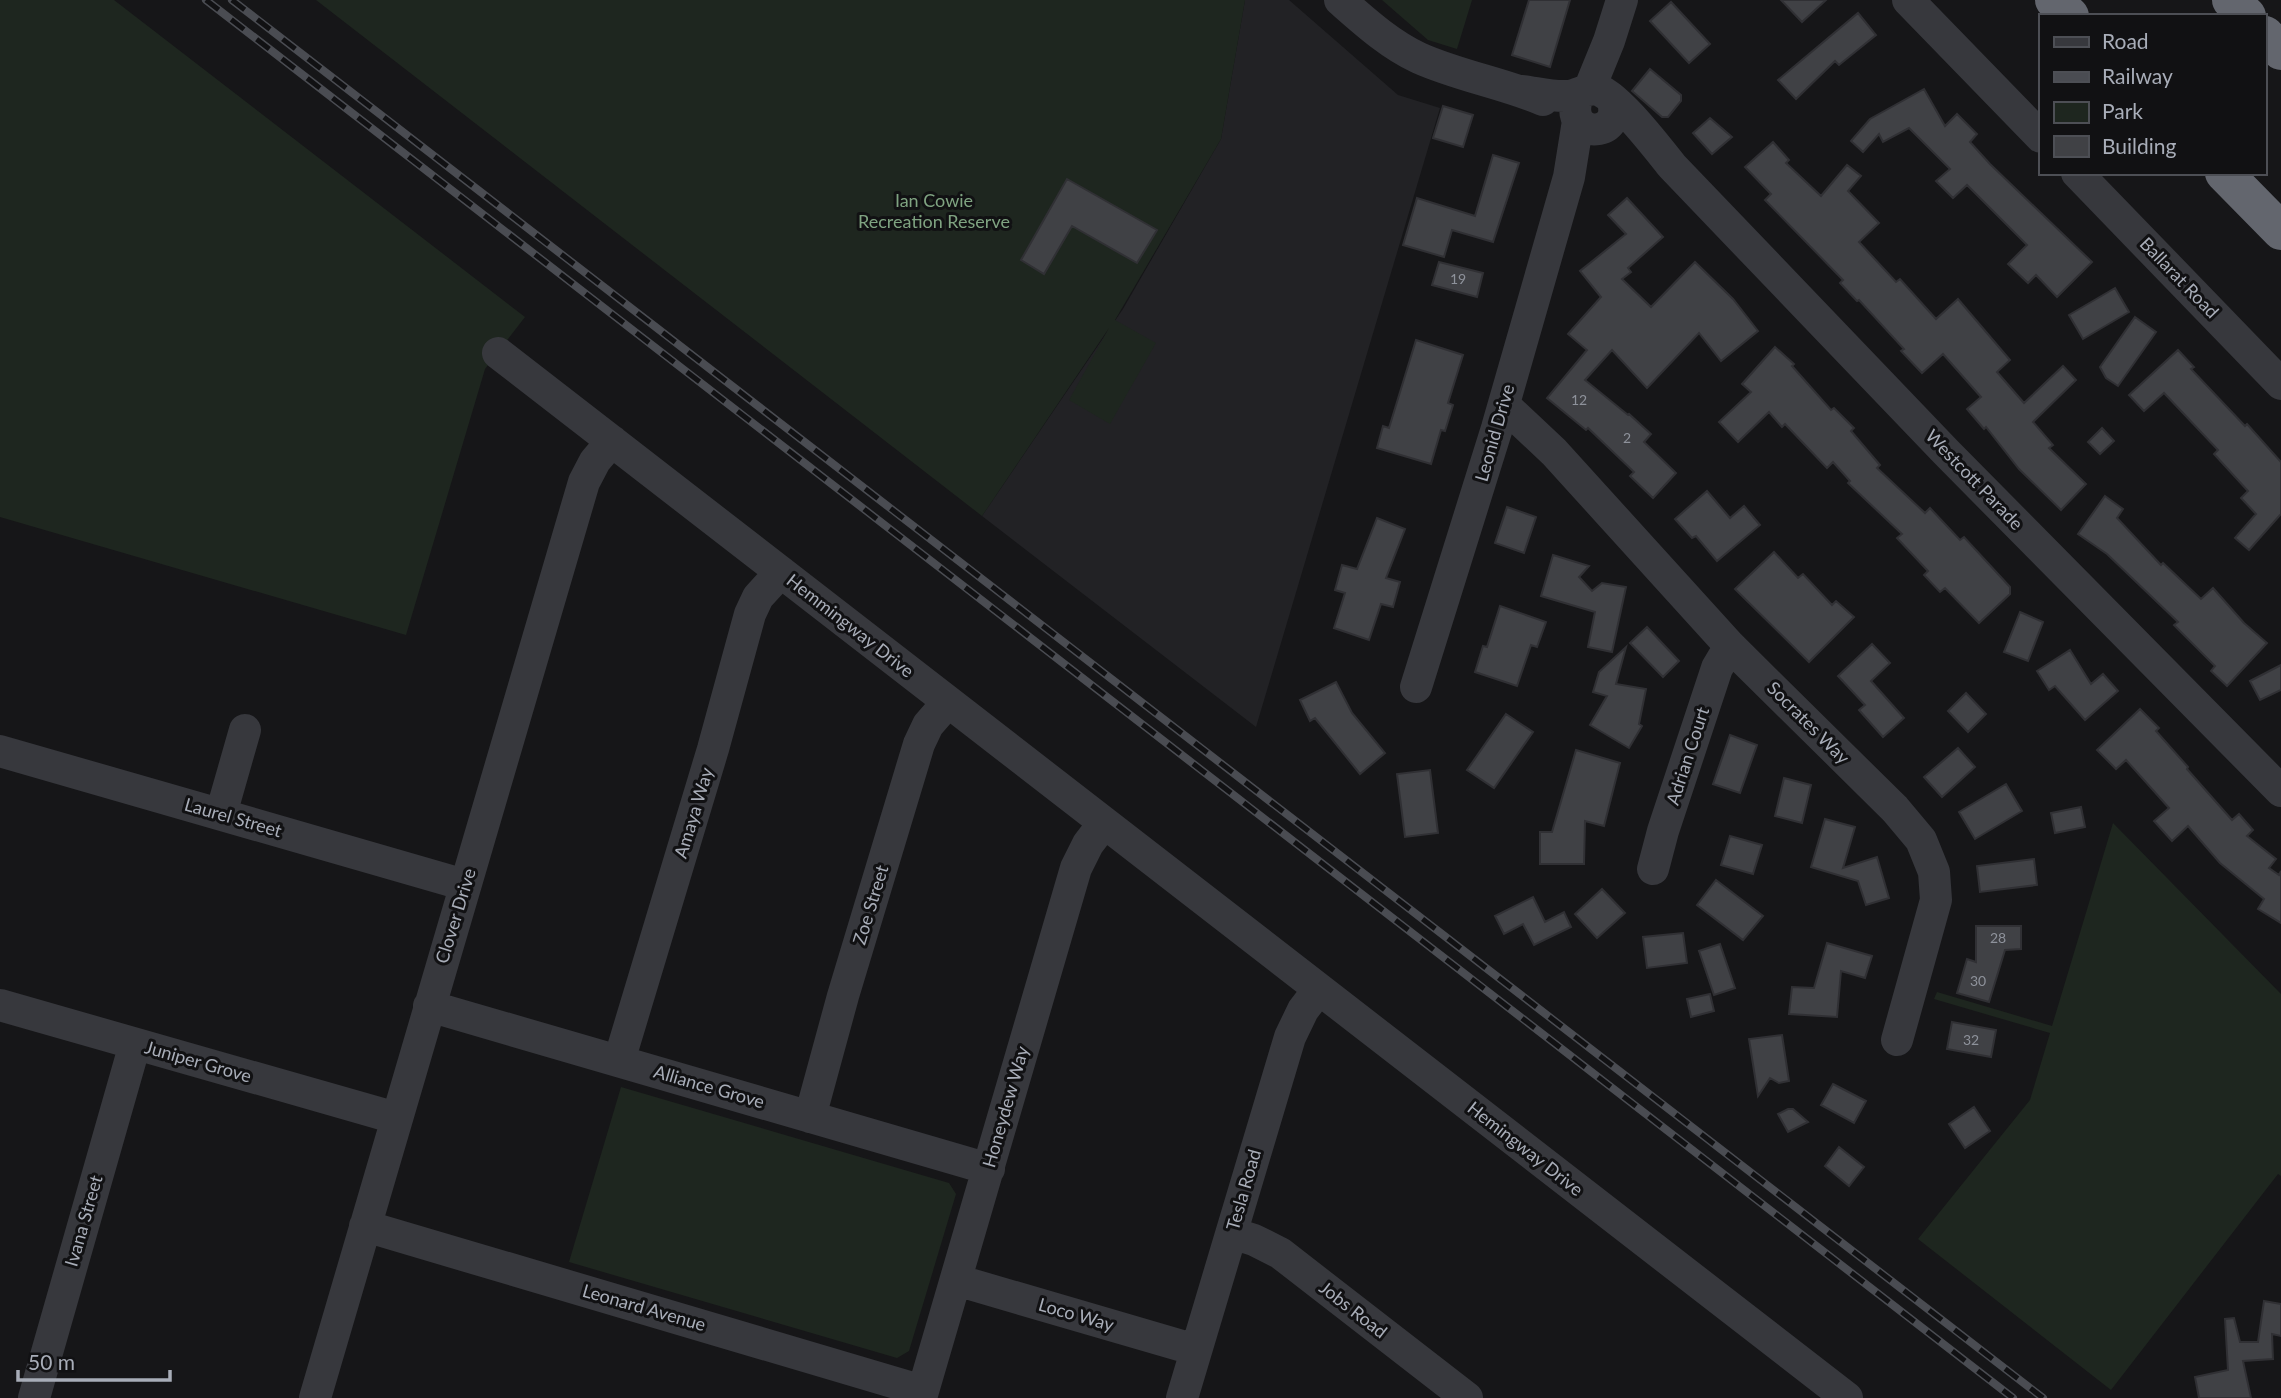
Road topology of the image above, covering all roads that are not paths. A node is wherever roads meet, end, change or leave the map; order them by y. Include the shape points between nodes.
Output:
1 (1340, 0) edge
2 (1622, 0) edge
3 (1908, 0) edge
4 (2054, 0) edge
5 (2231, 0) edge
6 (2068, 14) edge
7 (2245, 14) edge
8 (2267, 37) edge
9 (2281, 51) edge
10 (1595, 109) junction
11 (2039, 135) edge
12 (2079, 175) edge
13 (2226, 175) edge
14 (2281, 231) edge
15 (498, 353) dead end
16 (2281, 384) edge
17 (1501, 417) junction
18 (612, 441) junction
19 (780, 572) junction
20 (1730, 646) junction
21 (1416, 687) dead end
22 (948, 702) junction
23 (245, 730) dead end
24 (0, 751) edge
25 (2281, 791) edge
26 (221, 814) junction
27 (1104, 823) junction
28 (1653, 869) dead end
29 (466, 885) junction
30 (1203, 899) joint
31 (1319, 989) junction
32 (0, 1005) edge
33 (429, 1006) junction
34 (1897, 1040) dead end
35 (135, 1044) junction
36 (619, 1061) junction
37 (810, 1117) junction
38 (397, 1118) junction
39 (989, 1169) junction
40 (365, 1226) junction
41 (1232, 1233) junction
42 (956, 1280) junction
43 (1196, 1350) junction
44 (1446, 1392) edge
45 (922, 1394) edge
46 (34, 1398) edge
47 (315, 1398) edge
48 (1182, 1398) edge
49 (1847, 1398) edge

1 - 10 street via 1418,57 1523,91 1568,96
2 - 10 street, Leonid Drive
3 - 11 street
4 - 6 highway
5 - 7 highway
8 - 9 highway
10 - 17 street, Leonid Drive via 1569,177
10 - 25 street, Westcott Parade via 1627,112 1672,166 1946,452
12 - 16 street, Ballarat Road
13 - 14 highway
15 - 18 street, Hemmingway Drive
17 - 20 street, Socrates Way via 1554,452
17 - 21 street, Leonid Drive
18 - 19 street, Hemmingway Drive
18 - 29 street, Clover Drive via 584,482
19 - 22 street, Hemmingway Drive
19 - 36 street, Amaya Way via 750,614
20 - 28 street, Adrian Court via 1717,668
20 - 34 street, Socrates Way via 1921,840 1934,872 1937,900
22 - 27 street, Hemmingway Drive
22 - 37 street, Zoe Street via 919,744
23 - 26 street
24 - 26 street, Laurel Street
26 - 29 street, Laurel Street
27 - 30 street, Hemmingway Drive
27 - 39 street, Honeydew Way via 1076,868
29 - 33 street, Clover Drive
30 - 31 street, Hemingway Drive
31 - 41 street, Tesla Road via 1290,1037
31 - 49 street, Hemingway Drive
32 - 35 street, Juniper Grove
33 - 36 street, Alliance Grove
33 - 38 street, Clover Drive
35 - 38 street, Juniper Grove
35 - 46 street, Ivana Street
36 - 37 street, Alliance Grove
37 - 39 street, Alliance Grove
38 - 40 street, Clover Drive
39 - 42 street, Honeydew Way
40 - 45 street, Leonard Avenue
40 - 47 street, Clover Drive
41 - 43 street, Tesla Road
41 - 44 street, Jobs Road via 1280,1253
42 - 43 street, Loco Way
42 - 45 street, Honeydew Way
43 - 48 street, Tesla Road

